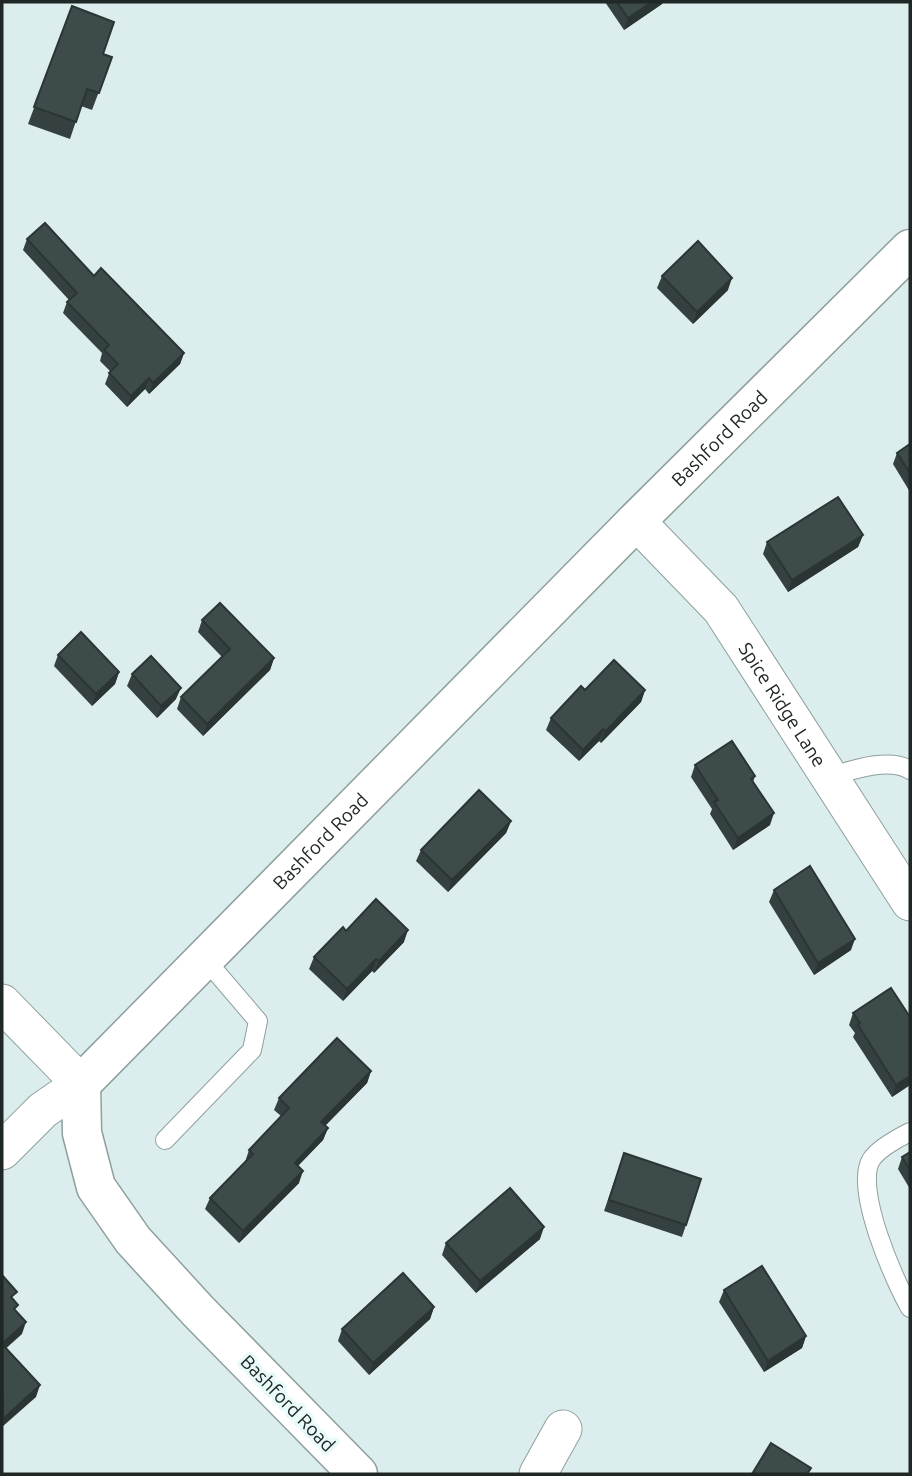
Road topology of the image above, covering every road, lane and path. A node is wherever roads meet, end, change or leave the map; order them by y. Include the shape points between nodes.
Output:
1 (910, 249) edge
2 (636, 521) junction
3 (910, 770) edge
4 (829, 777) junction
5 (910, 902) edge
6 (205, 958) junction
7 (2, 1003) edge
8 (81, 1084) junction
9 (910, 1132) edge
10 (165, 1140) dead end
11 (2, 1151) edge
12 (910, 1308) edge
13 (563, 1429) dead end
14 (358, 1474) edge
15 (538, 1474) edge

1 - 2 street, Bashford Road
2 - 4 street, Spice Ridge Lane via 721,609
2 - 6 street, Bashford Road
3 - 4 lane via 867,766
4 - 5 street, Spice Ridge Lane
6 - 8 street, Bashford Road
6 - 10 lane via 258,1021 252,1050
7 - 8 street
8 - 11 street via 43,1110
8 - 14 street, Bashford Road via 82,1133 96,1187 126,1229 198,1311
9 - 12 lane via 872,1159 865,1178 874,1220
13 - 15 street

